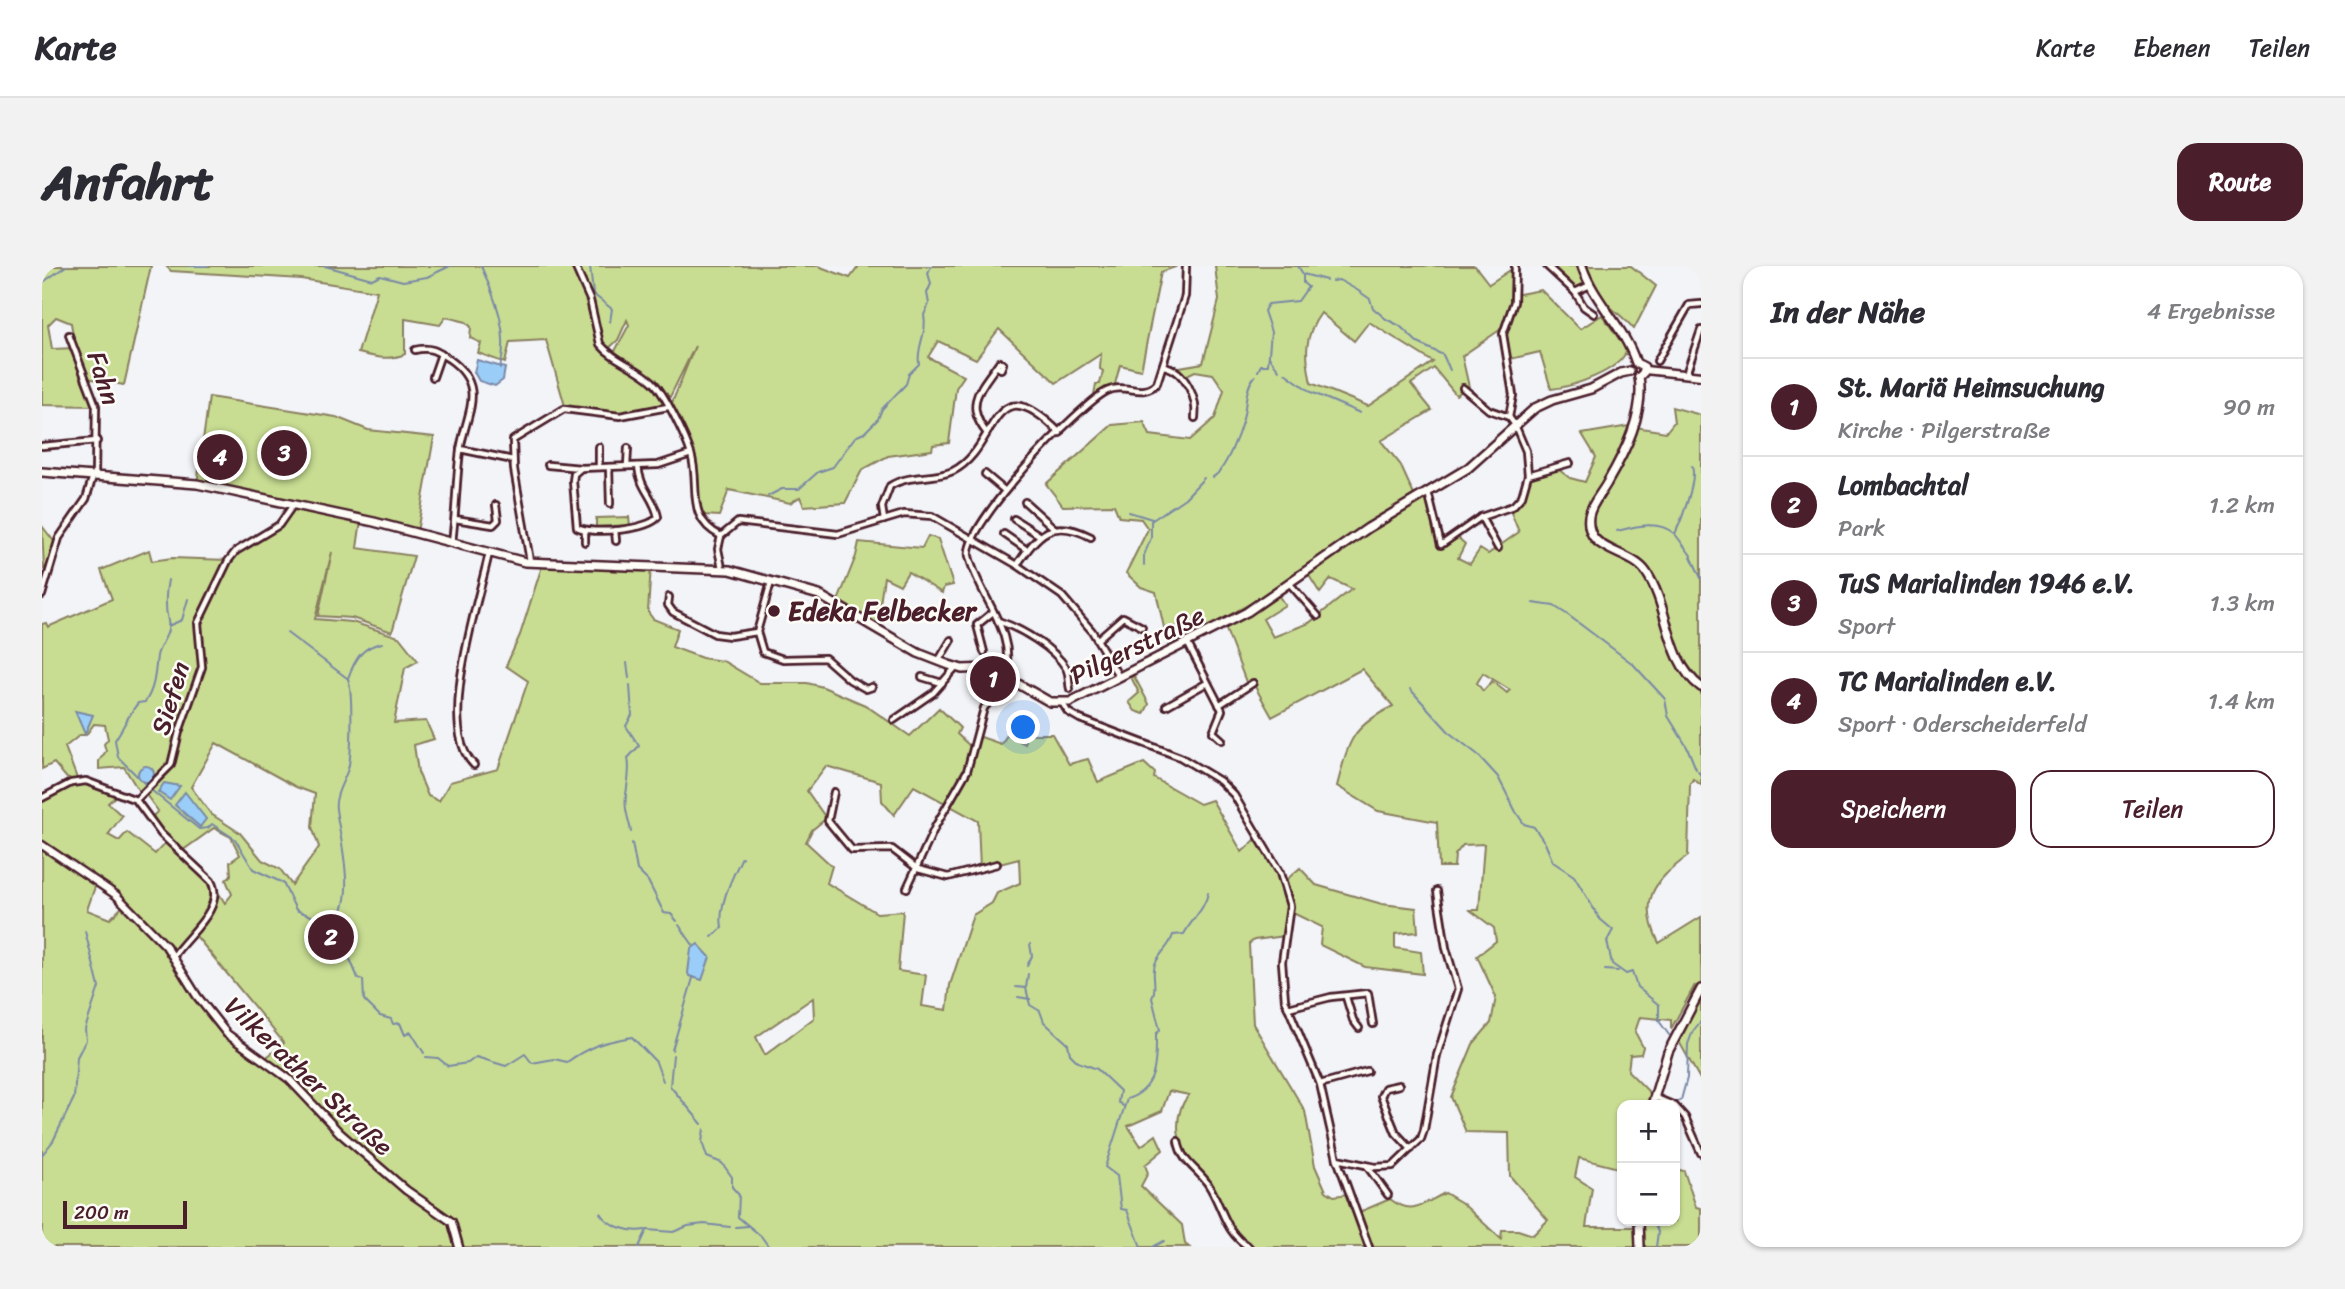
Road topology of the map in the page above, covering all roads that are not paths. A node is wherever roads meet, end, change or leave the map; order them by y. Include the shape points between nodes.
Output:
1 (575, 266) edge
2 (1186, 266) edge
3 (1515, 266) edge
4 (1547, 266) edge
5 (1582, 266) edge
6 (1590, 285) junction
7 (1575, 292) junction
8 (1701, 304) edge
9 (1594, 314) dead end
10 (1701, 330) edge
11 (69, 335) dead end
12 (415, 350) dead end
13 (442, 354) junction
14 (1657, 360) dead end
15 (1636, 363) junction
16 (996, 366) dead end
17 (1164, 366) junction
18 (1645, 370) junction
19 (1630, 371) junction
20 (1686, 374) junction
21 (1701, 376) edge
22 (433, 377) dead end
23 (1639, 377) junction
24 (1463, 388) dead end
25 (668, 407) junction
26 (1509, 417) junction
27 (1195, 418) dead end
28 (1515, 425) junction
29 (986, 432) junction
30 (1060, 432) junction
31 (97, 441) junction
32 (42, 446) edge
33 (599, 447) dead end
34 (628, 448) dead end
35 (460, 449) junction
36 (691, 454) junction
37 (513, 460) junction
38 (1570, 463) dead end
39 (548, 465) dead end
40 (627, 466) junction
41 (638, 466) junction
42 (599, 467) junction
43 (609, 467) junction
44 (581, 468) junction
45 (42, 472) edge
46 (985, 474) dead end
47 (94, 475) junction
48 (1528, 475) junction
49 (1004, 490) junction
50 (1428, 492) junction
51 (1025, 502) dead end
52 (610, 504) dead end
53 (293, 505) junction
54 (496, 505) dead end
55 (1481, 517) junction
56 (455, 519) junction
57 (1014, 519) dead end
58 (884, 520) junction
59 (1054, 528) junction
60 (585, 530) junction
61 (615, 530) junction
62 (1004, 534) dead end
63 (721, 536) junction
64 (1039, 536) junction
65 (1091, 537) dead end
66 (975, 540) junction
67 (616, 541) dead end
68 (452, 542) junction
69 (585, 542) dead end
70 (1498, 548) dead end
71 (1027, 550) junction
72 (489, 552) junction
73 (530, 562) junction
74 (1017, 565) junction
75 (722, 568) junction
76 (772, 581) junction
77 (1290, 584) junction
78 (42, 595) edge
79 (668, 597) dead end
80 (993, 612) junction
81 (1318, 616) dead end
82 (997, 620) junction
83 (1143, 627) dead end
84 (757, 632) junction
85 (1098, 639) junction
86 (951, 640) dead end
87 (1188, 645) junction
88 (984, 652) dead end
89 (938, 661) junction
90 (955, 668) junction
91 (922, 677) dead end
92 (1006, 677) junction
93 (1119, 678) junction
94 (1207, 683) junction
95 (1253, 683) dead end
96 (943, 684) junction
97 (872, 687) dead end
98 (1701, 687) edge
99 (1070, 689) dead end
100 (1063, 704) junction
101 (1219, 705) junction
102 (1166, 706) dead end
103 (894, 720) dead end
104 (1222, 740) dead end
105 (474, 765) dead end
106 (834, 792) dead end
107 (42, 798) edge
108 (136, 800) junction
109 (42, 845) edge
110 (997, 864) dead end
111 (918, 869) junction
112 (908, 888) dead end
113 (1437, 891) dead end
114 (173, 957) junction
115 (1701, 989) edge
116 (1346, 997) junction
117 (1288, 1008) junction
118 (1373, 1024) dead end
119 (1359, 1028) dead end
120 (1367, 1072) dead end
121 (1320, 1084) junction
122 (1399, 1085) dead end
123 (1653, 1100) edge
124 (1680, 1112) edge
125 (1178, 1141) dead end
126 (1411, 1149) junction
127 (1701, 1153) edge
128 (1337, 1159) junction
129 (1366, 1165) junction
130 (1388, 1195) dead end
131 (1639, 1226) edge
132 (459, 1247) edge
133 (1249, 1247) edge
134 (1369, 1247) edge
135 (1640, 1247) edge

1 - 25 street via 590,300 600,344 653,383
2 - 17 street via 1188,286
3 - 26 street via 1514,302 1503,334 1513,395
4 - 7 street
5 - 6 main road
6 - 7 street
6 - 15 main road via 1620,328
7 - 9 street
8 - 14 street via 1689,305
10 - 20 street
11 - 31 street, Fahn via 96,406
12 - 13 street
13 - 22 street
13 - 35 street via 464,372 472,395
15 - 18 main road
15 - 19 main road
16 - 29 street via 983,380 978,395 978,417
17 - 27 street via 1191,391 1197,405
17 - 30 street via 1150,390 1110,390
18 - 20 street
18 - 23 main road
19 - 23 main road
19 - 28 main road, Pilgerstraße via 1551,400
20 - 21 street
23 - 98 main road via 1636,421 1591,510 1589,527 1599,544 1636,561 1648,574 1682,665
24 - 26 street via 1493,413
25 - 36 street
25 - 37 street via 620,416 564,409 513,440
26 - 28 street
28 - 48 street
28 - 50 main road, Pilgerstraße via 1468,468
29 - 30 street via 1002,412 1020,405 1035,410
29 - 58 street via 953,471 890,486 882,507
30 - 49 street
31 - 32 street
31 - 47 street, Fahn
33 - 42 street
34 - 40 street
35 - 37 street
35 - 56 street
36 - 41 street
36 - 63 street via 695,507 708,527
37 - 73 street
38 - 48 street
39 - 44 street
40 - 41 street
40 - 43 street
41 - 61 street via 641,485 658,517
42 - 43 street
42 - 44 street
43 - 52 street
44 - 60 street via 573,481 577,527
45 - 47 main road, Pilgerstraße
46 - 49 street
47 - 53 main road, Pilgerstraße via 179,482
47 - 78 street, Fahn via 86,499 59,538
48 - 55 street via 1516,503
49 - 66 street
50 - 55 street via 1441,545
50 - 77 main road, Pilgerstraße
51 - 59 street
53 - 68 main road, Pilgerstraße
53 - 108 street, Siefen via 279,525 236,551 228,561 198,623 202,667 171,765
54 - 56 street via 498,520 492,525
55 - 70 street
56 - 68 street
57 - 64 street
58 - 63 street via 838,534 738,522
58 - 66 street via 926,514
59 - 64 street
59 - 65 street via 1071,528
60 - 61 street
60 - 69 street
61 - 67 street
62 - 71 street
63 - 75 street
64 - 71 street
66 - 74 street
66 - 80 street via 969,555
68 - 72 main road, Pilgerstraße
71 - 74 street
72 - 73 main road, Pilgerstraße
72 - 105 street via 457,691 463,743
73 - 75 main road, Pilgerstraße
74 - 85 street via 1062,596
75 - 76 main road, Pilgerstraße
76 - 84 street
76 - 89 main road, Pilgerstraße via 827,599
77 - 81 street
77 - 87 main road, Pilgerstraße
79 - 84 street via 673,612 715,634
80 - 82 street
80 - 88 street via 977,628
82 - 92 street via 1009,662
82 - 99 street via 1058,659 1068,671
83 - 85 street via 1123,617
84 - 97 street via 758,644 766,654 783,659 825,658 854,683
85 - 93 street
86 - 89 street
87 - 93 main road, Pilgerstraße
87 - 94 street
89 - 90 main road, Pilgerstraße
90 - 92 main road, Pilgerstraße via 990,668
90 - 96 street
91 - 96 street
92 - 100 main road, Pilgerstraße via 1047,701
92 - 111 street via 984,711 967,771 935,827
93 - 100 main road, Pilgerstraße
94 - 101 street
94 - 102 street
95 - 101 street
96 - 103 street
100 - 117 street via 1080,719 1180,757 1212,775 1234,795 1287,890 1290,913 1282,973
101 - 104 street via 1222,714 1213,732
106 - 111 street via 828,821 850,848 892,849
107 - 108 street via 71,783 86,781
108 - 114 street via 161,834 215,890 212,909
109 - 114 street, Vilkerather Straße via 108,888
110 - 111 street via 948,877
111 - 112 street
113 - 126 street via 1458,989 1437,1055 1424,1129
114 - 132 street, Vilkerather Straße via 227,1034 289,1079 340,1133 406,1190 452,1222
115 - 123 main road via 1668,1052
116 - 117 street
116 - 118 street via 1368,993
116 - 119 street
117 - 121 street
120 - 121 street
121 - 128 street
122 - 126 street via 1385,1088 1381,1096 1396,1133
124 - 127 street
125 - 133 street via 1183,1159 1206,1181 1222,1218
126 - 129 street via 1393,1166
128 - 129 street
128 - 134 street
129 - 130 street
131 - 135 main road

